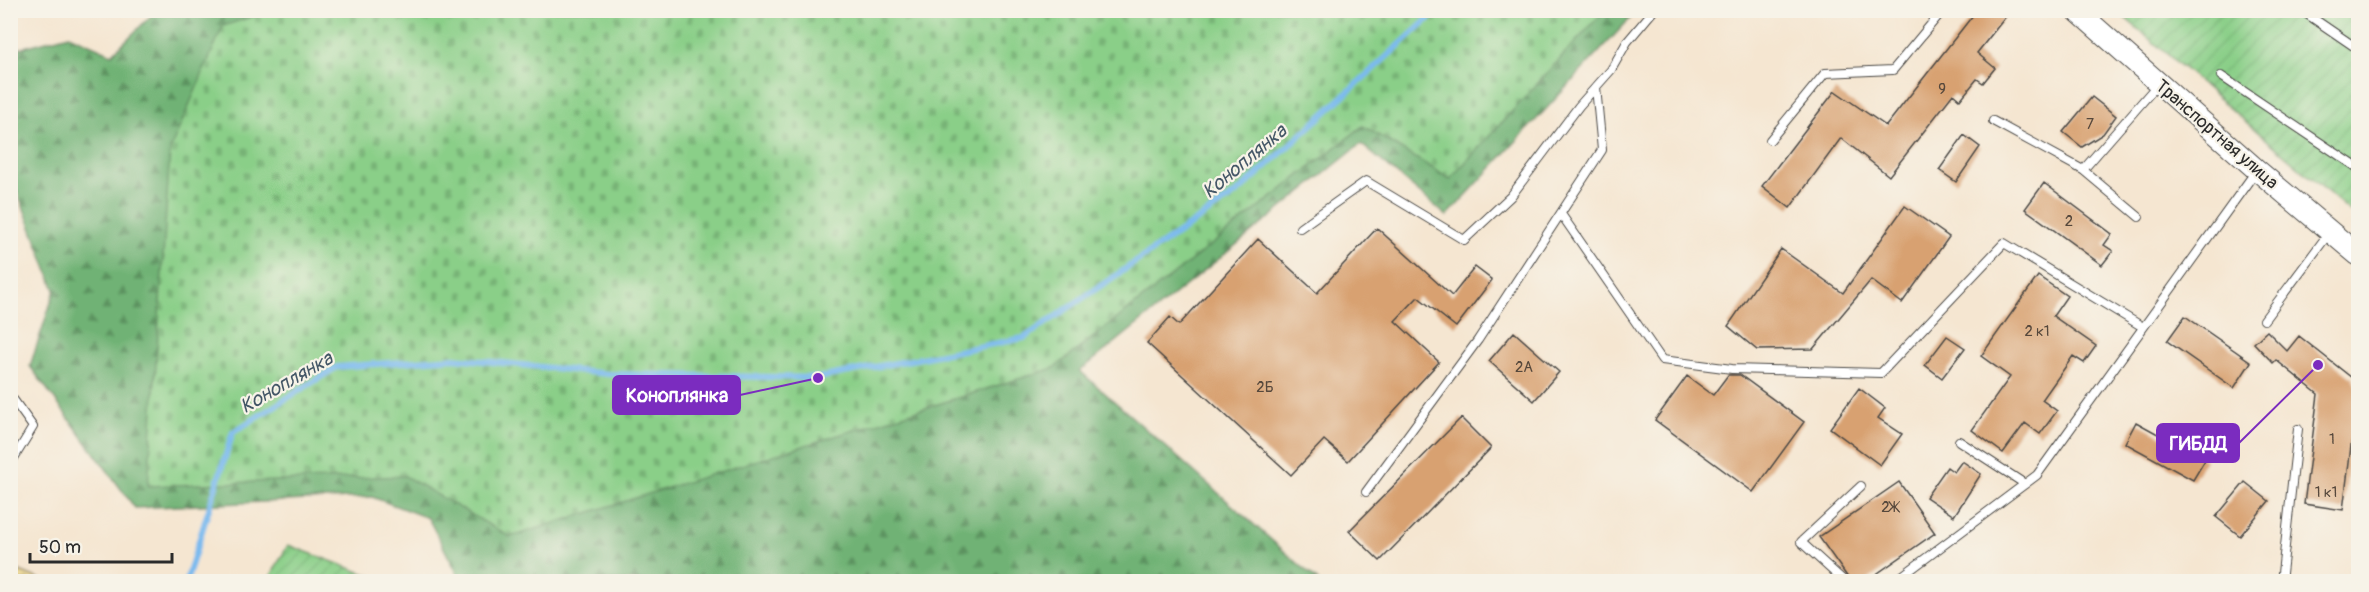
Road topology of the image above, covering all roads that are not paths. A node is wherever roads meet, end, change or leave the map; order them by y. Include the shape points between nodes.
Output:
1 (1654, 10) edge
2 (1943, 10) edge
3 (2076, 10) edge
4 (2301, 10) edge
5 (2358, 50) edge
6 (2221, 76) dead end
7 (2158, 83) junction
8 (1596, 87) junction
9 (1993, 121) dead end
10 (1770, 140) dead end
11 (2358, 168) edge
12 (2083, 170) junction
13 (2257, 170) junction
14 (1561, 214) junction
15 (2139, 217) dead end
16 (1300, 228) dead end
17 (2330, 231) junction
18 (2358, 255) edge
19 (2264, 320) dead end
20 (2143, 327) junction
21 (10, 395) edge
22 (2298, 429) dead end
23 (1959, 441) dead end
24 (10, 459) edge
25 (2025, 484) junction
26 (1861, 486) dead end
27 (1366, 492) dead end
28 (1845, 582) edge
29 (1894, 582) edge
30 (2281, 582) edge

1 - 8 lane
2 - 10 lane via 1893,70 1825,73
3 - 7 main road, Транспортная улица
4 - 5 lane
6 - 11 lane
7 - 12 lane
7 - 13 main road, Транспортная улица
8 - 14 lane via 1602,150
8 - 16 lane via 1511,196 1464,240 1366,181
9 - 12 lane
12 - 15 lane
13 - 17 main road, Транспортная улица
13 - 20 lane
14 - 20 lane via 1662,360 1732,369 1881,374 2004,243
14 - 27 lane via 1478,340
17 - 18 main road, Транспортная улица
17 - 19 lane
20 - 25 lane via 2037,475
21 - 24 lane via 33,427
22 - 30 lane
23 - 25 lane
25 - 29 lane
26 - 28 lane via 1801,542

